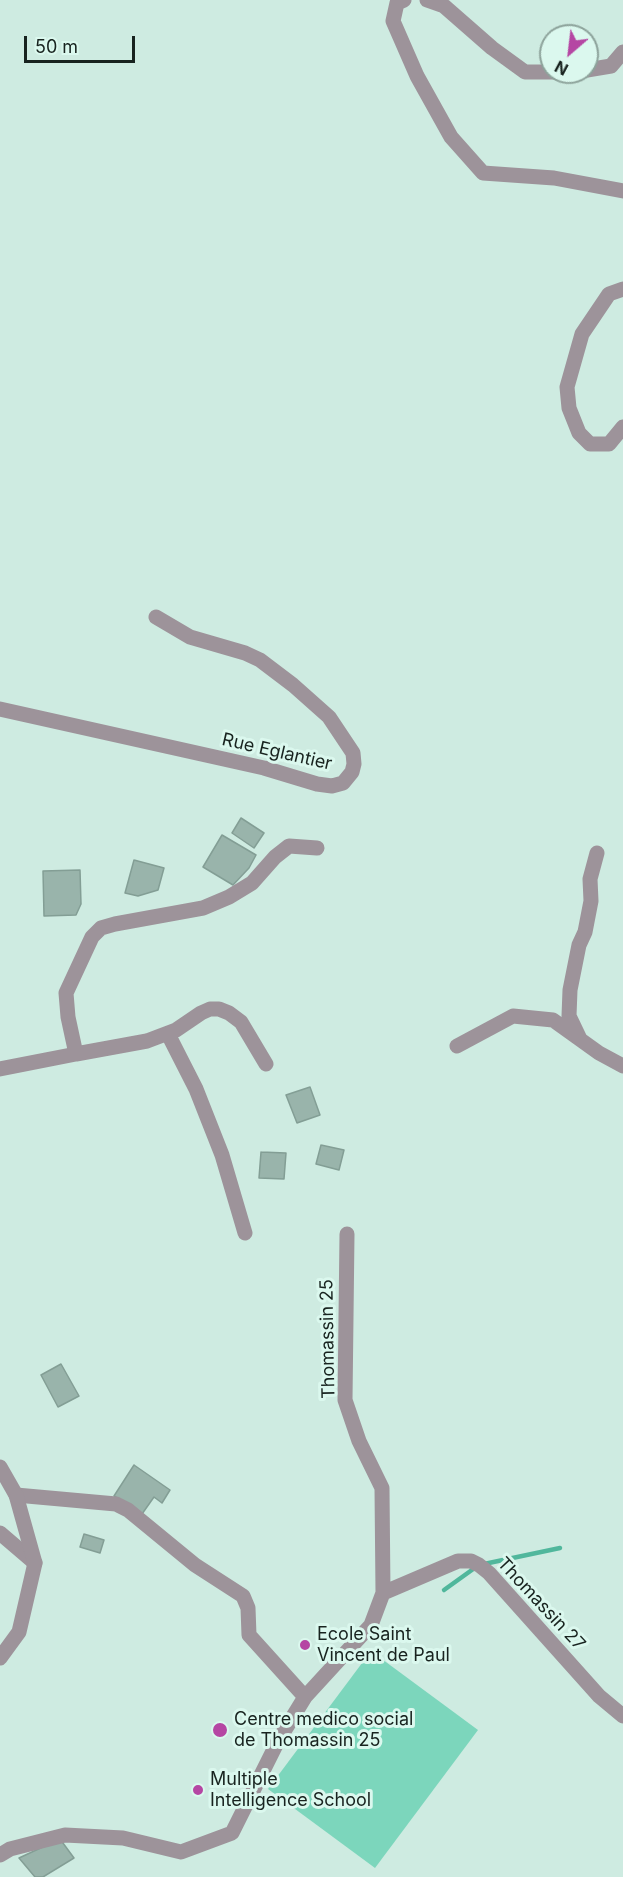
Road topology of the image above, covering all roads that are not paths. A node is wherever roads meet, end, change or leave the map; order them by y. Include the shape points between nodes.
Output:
1 (404, 0) edge
2 (427, 0) edge
3 (623, 52) edge
4 (599, 68) edge
5 (539, 72) edge
6 (623, 191) edge
7 (623, 289) edge
8 (623, 427) edge
9 (156, 617) dead end
10 (0, 709) edge
11 (317, 848) dead end
12 (597, 853) dead end
13 (168, 1034) junction
14 (580, 1039) junction
15 (457, 1046) dead end
16 (76, 1054) junction
17 (266, 1064) dead end
18 (623, 1066) edge
19 (0, 1070) edge
20 (245, 1233) dead end
21 (346, 1234) dead end
22 (0, 1467) edge
23 (16, 1495) junction
24 (0, 1533) edge
25 (35, 1563) junction
26 (383, 1593) junction
27 (0, 1658) edge
28 (304, 1697) junction
29 (623, 1716) edge
30 (0, 1855) edge

1 - 6 street via 397,3 393,21 417,76 451,137 483,173 554,178
2 - 5 street via 444,6 525,72
3 - 4 street via 611,66
7 - 8 street via 609,294 582,334 567,387 569,408 579,433 590,444 609,444
9 - 10 street, Rue Eglantier via 190,637 260,660 293,684 329,717 353,753 352,772 343,783 317,784 264,768
11 - 16 street via 289,846 252,883 203,908 101,928 92,937 66,993
12 - 14 street via 590,879 591,901 585,932 570,990 569,1016
13 - 16 street
13 - 17 street via 201,1013 219,1009 241,1022
13 - 20 street via 196,1089
14 - 15 street via 553,1020 513,1016
14 - 18 street
16 - 19 street
21 - 26 street, Thomassin 25 via 345,1400 359,1442 382,1488
22 - 23 street
23 - 25 street
23 - 28 street via 116,1504 128,1510 195,1565 243,1596 248,1608 249,1635
24 - 25 street
25 - 27 street via 19,1632
26 - 28 street, Thomassin 25 via 371,1625
26 - 29 street, Thomassin 27 via 459,1562 471,1561 489,1573 599,1696
28 - 30 street, Thomassin 25 via 232,1833 181,1852 123,1838 65,1835

